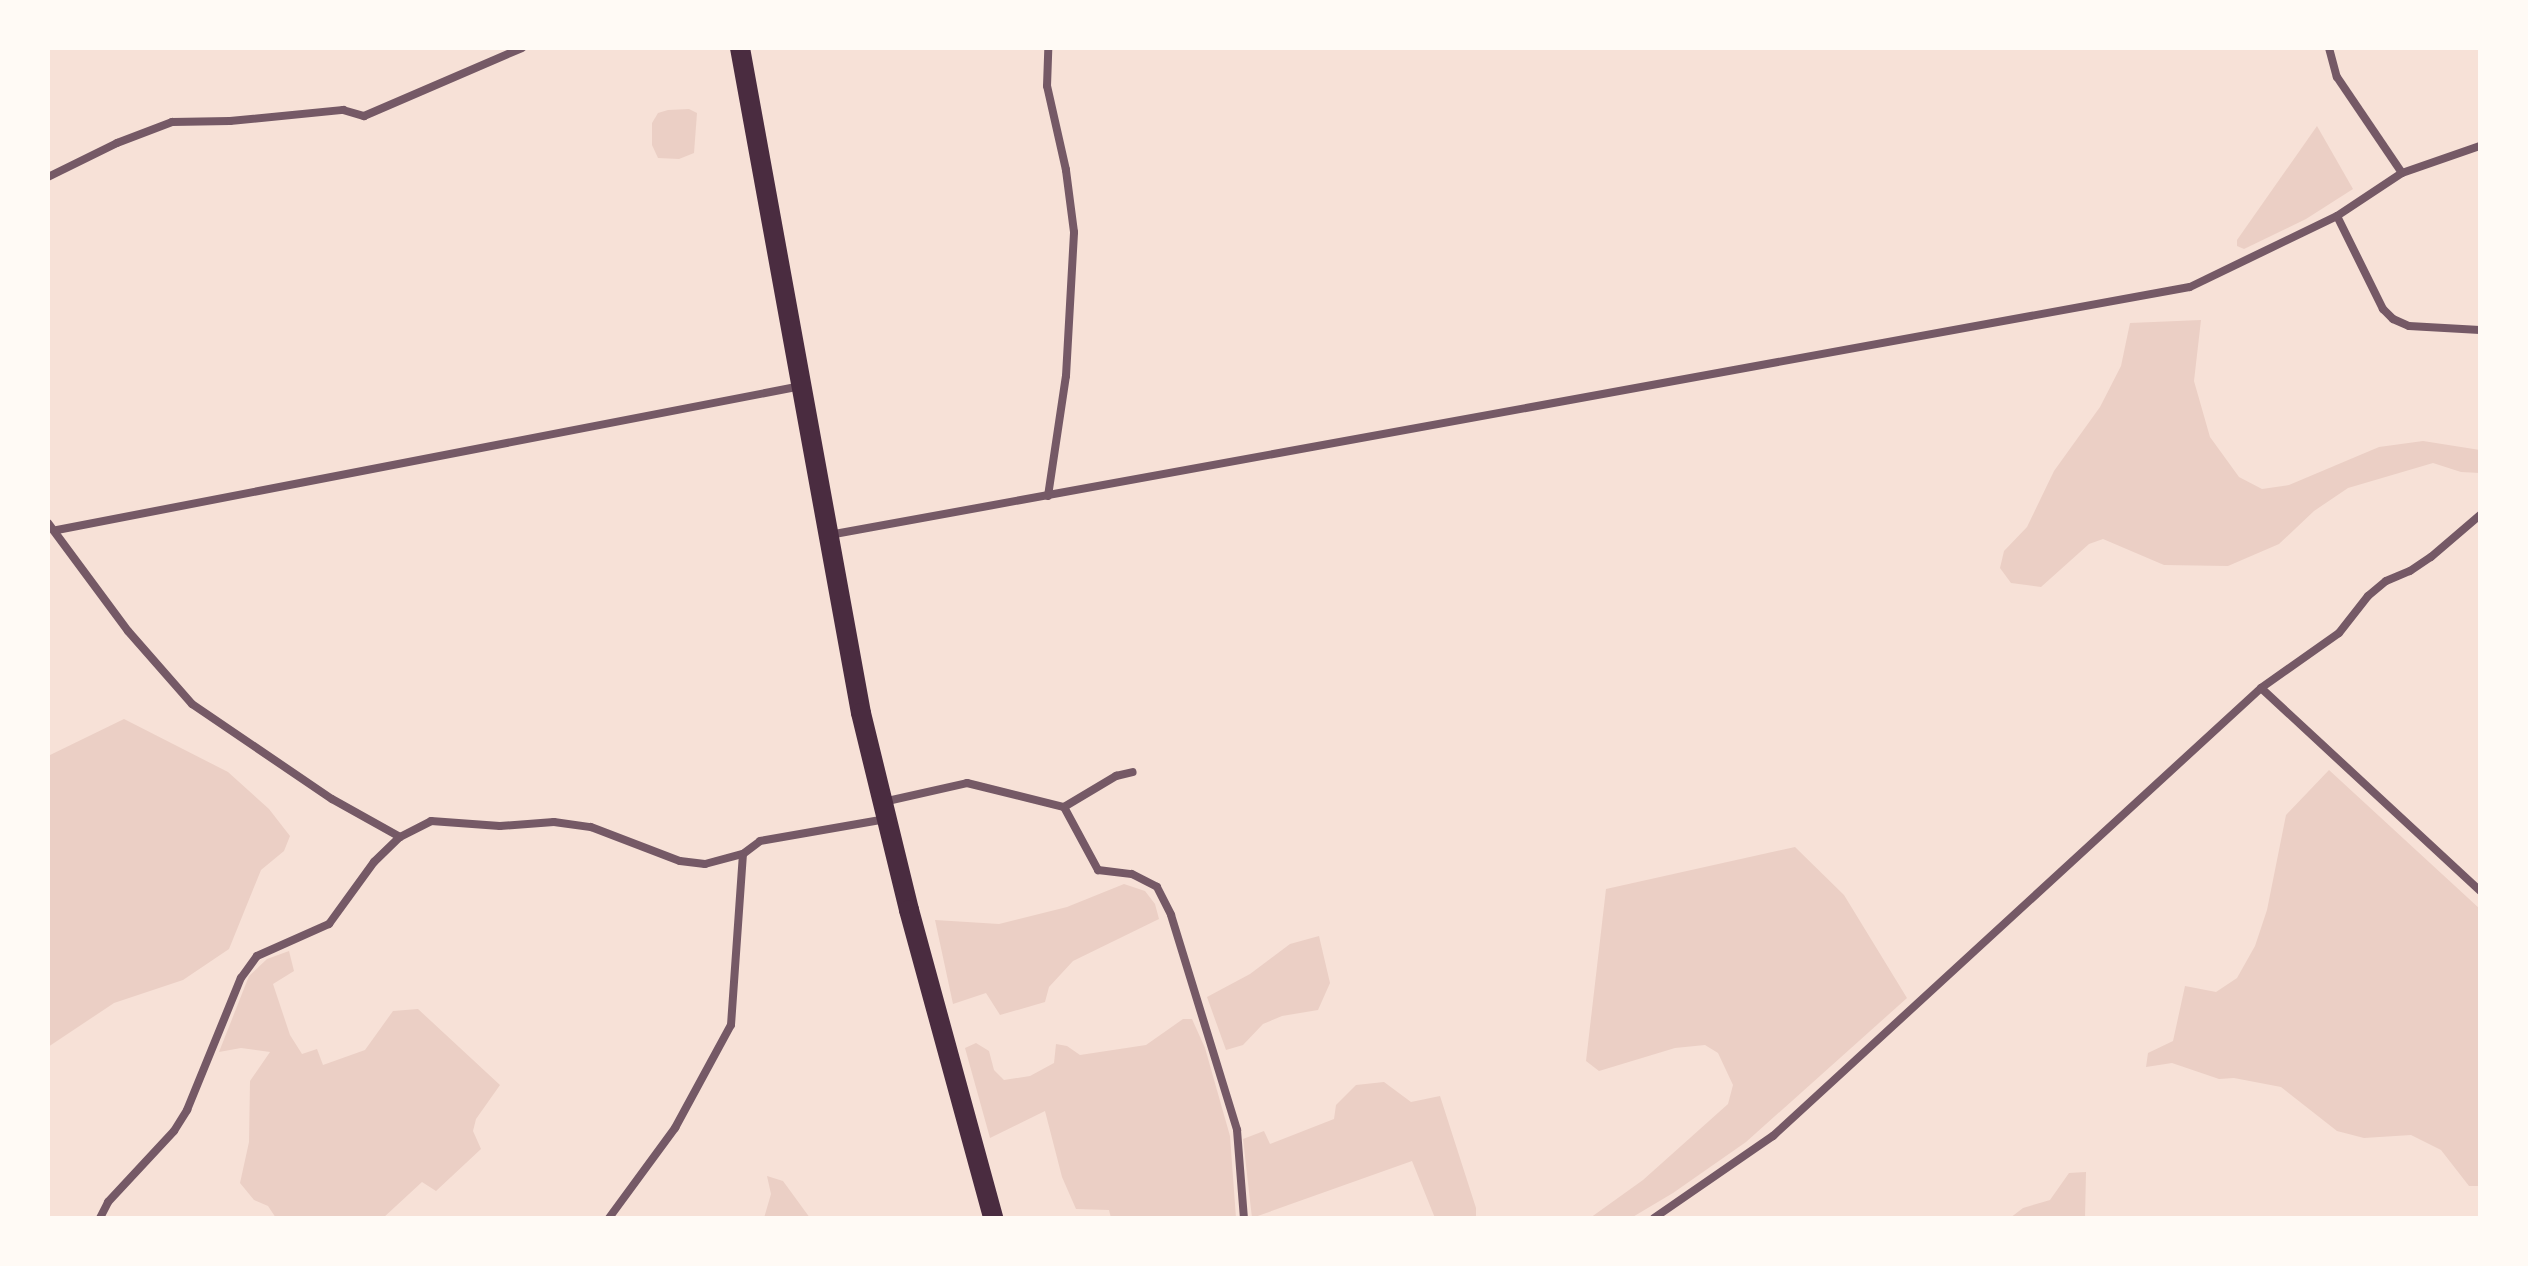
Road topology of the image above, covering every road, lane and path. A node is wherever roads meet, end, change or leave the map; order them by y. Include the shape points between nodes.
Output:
1 (522, 48) edge
2 (740, 48) edge
3 (1048, 48) edge
4 (2329, 48) edge
5 (2480, 146) edge
6 (2402, 173) junction
7 (48, 177) edge
8 (2337, 216) junction
9 (2480, 330) edge
10 (802, 386) junction
11 (1048, 496) junction
12 (2480, 515) edge
13 (48, 523) edge
14 (57, 530) junction
15 (829, 535) junction
16 (2261, 688) junction
17 (1133, 772) dead end
18 (1064, 807) junction
19 (884, 811) junction
20 (400, 837) junction
21 (743, 854) junction
22 (2480, 891) edge
23 (100, 1218) edge
24 (609, 1218) edge
25 (993, 1218) edge
26 (1244, 1218) edge
27 (1654, 1218) edge

1 - 7 street via 364,116 343,110 172,122
2 - 10 highway
3 - 11 street via 1047,86 1074,232 1066,376
4 - 6 street via 2337,77
5 - 6 street
6 - 8 street
8 - 9 street via 2383,309 2393,319 2409,326
8 - 11 street via 2190,287
10 - 14 street
10 - 15 highway
11 - 15 street
12 - 16 street via 2431,557 2386,581 2339,633
13 - 14 street
14 - 20 street via 128,631 192,704 332,799
15 - 19 highway
16 - 22 street
16 - 27 street via 1773,1136
17 - 18 street via 1116,776
18 - 19 street via 967,783
18 - 26 street via 1098,870 1132,874 1157,887 1171,915 1237,1130
19 - 21 street via 760,841
19 - 25 highway
20 - 21 street via 431,821 500,826 554,822 619,836 680,861 705,864
20 - 23 street via 354,887 329,924 257,956 241,978 187,1110
21 - 24 street via 731,1025 675,1128

